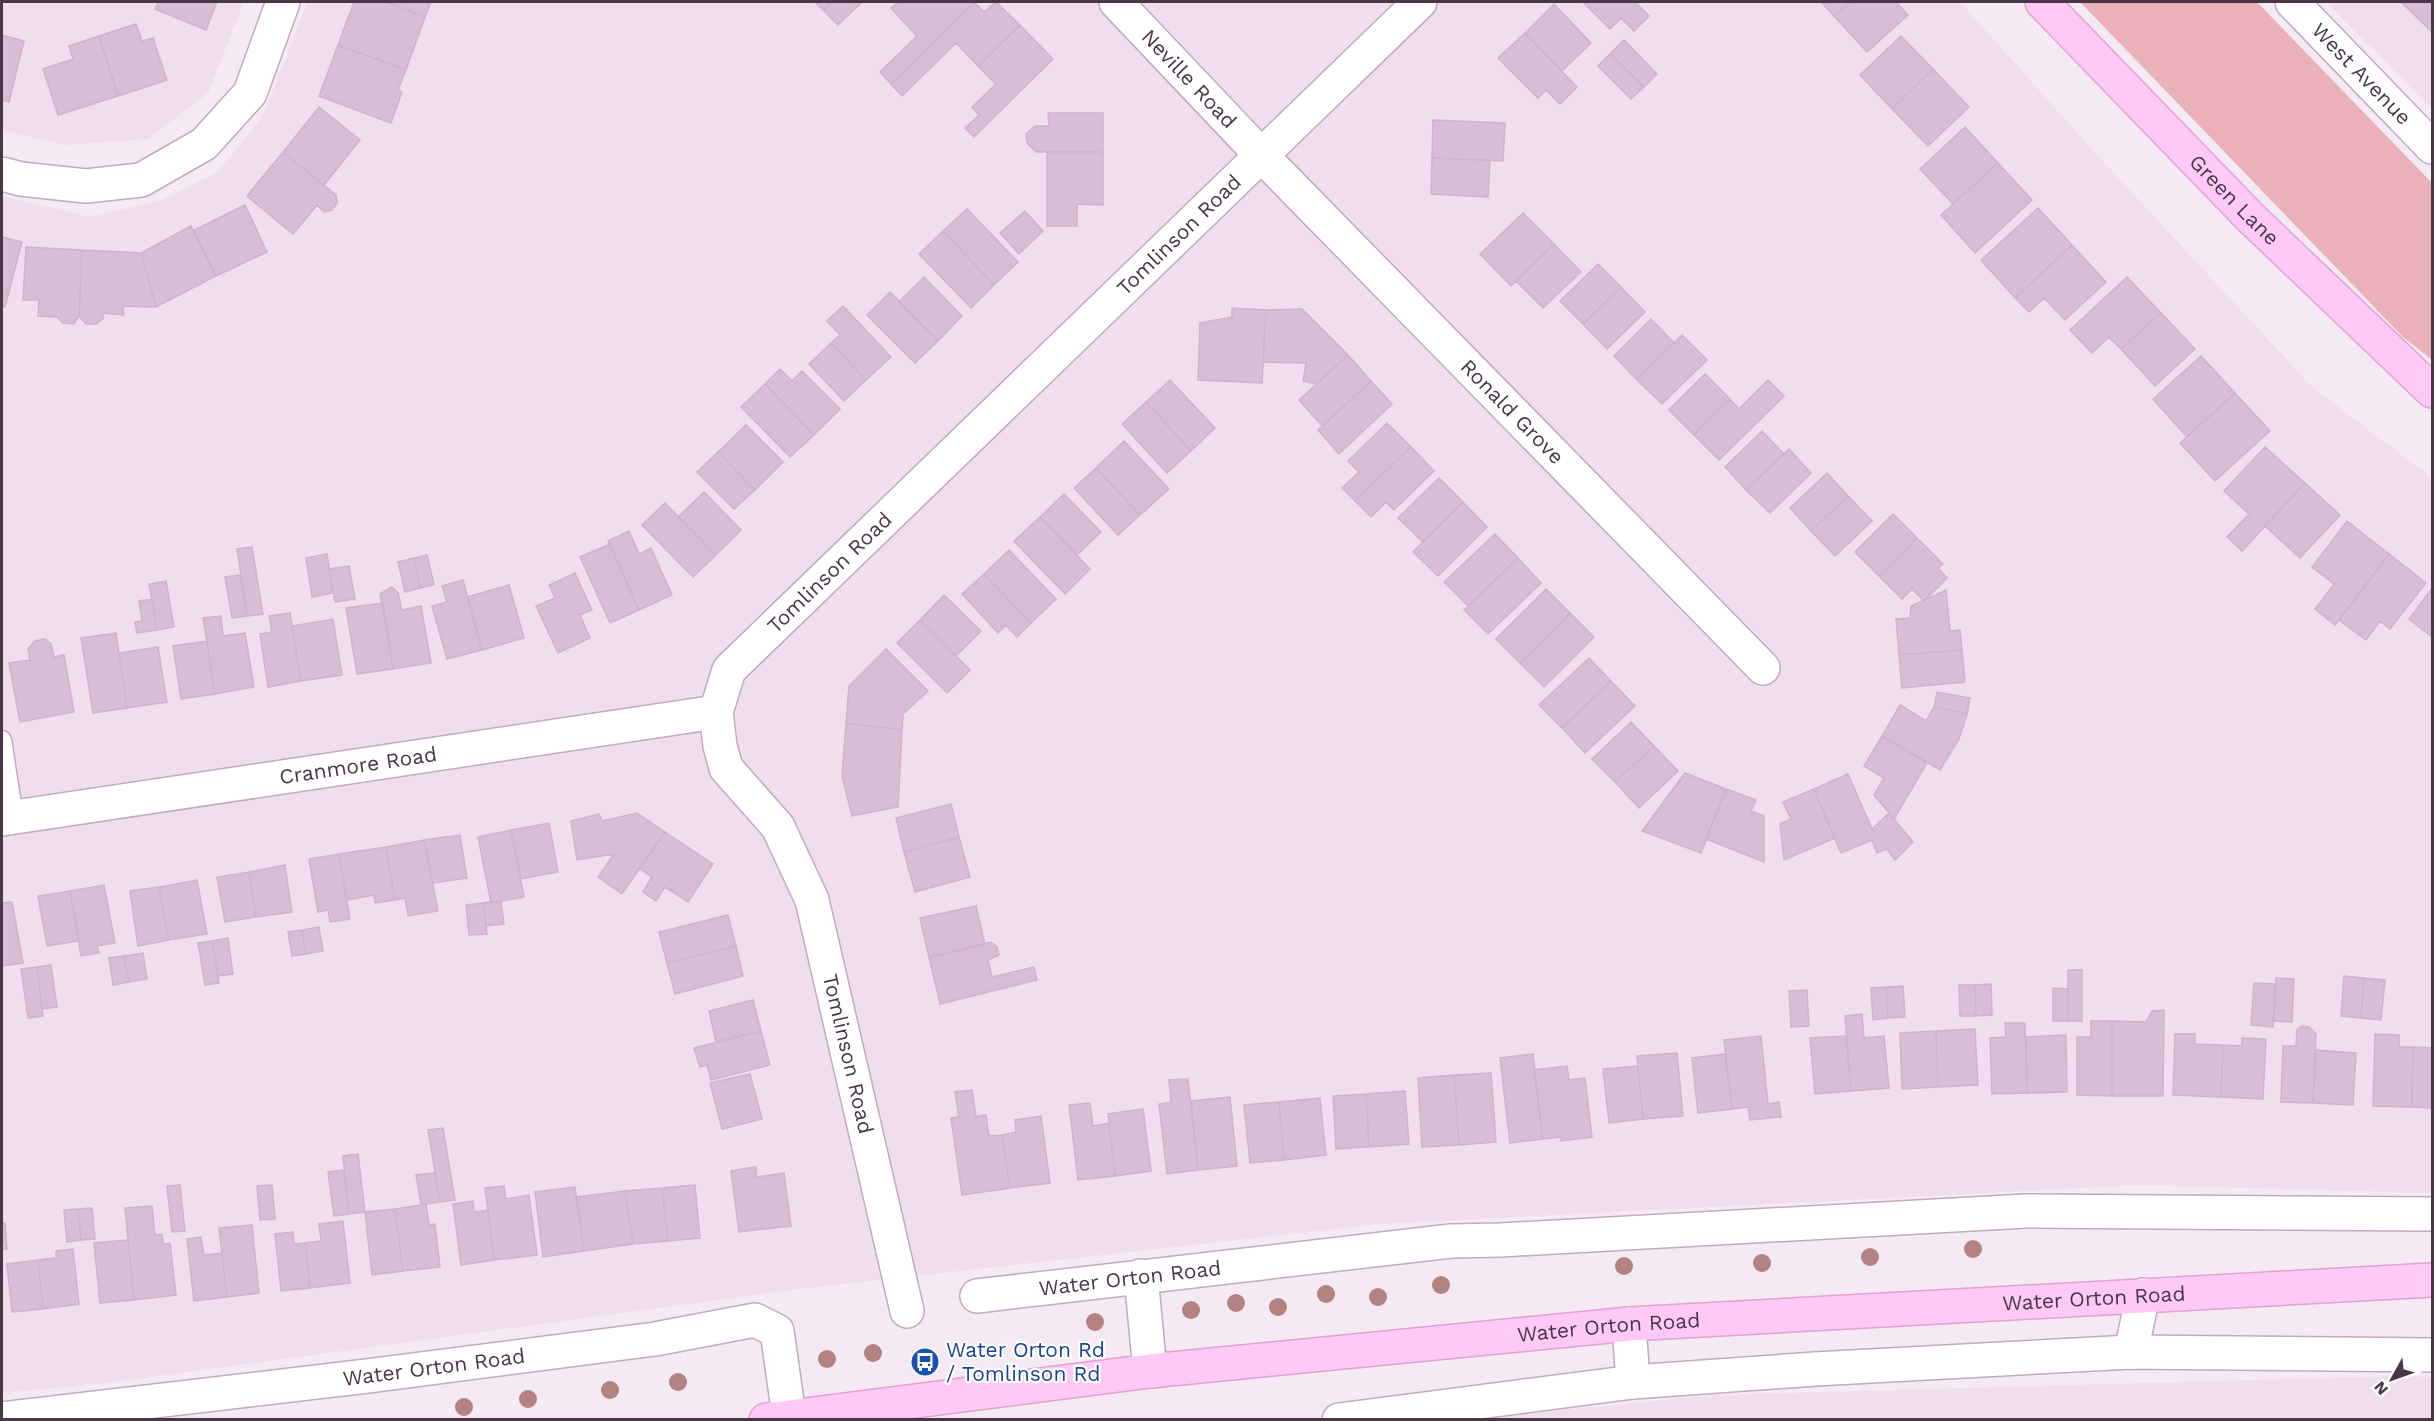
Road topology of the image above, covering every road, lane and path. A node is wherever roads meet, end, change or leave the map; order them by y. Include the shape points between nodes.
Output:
1 (283, 2) edge
2 (1116, 2) edge
3 (1420, 2) edge
4 (2042, 2) edge
5 (2292, 2) edge
6 (2433, 147) edge
7 (1262, 156) junction
8 (2, 174) edge
9 (2433, 391) edge
10 (1763, 668) dead end
11 (716, 712) junction
12 (2, 740) edge
13 (8, 818) edge
14 (2433, 1214) edge
15 (1141, 1276) junction
16 (2433, 1280) edge
17 (2143, 1295) junction
18 (977, 1296) dead end
19 (907, 1311) dead end
20 (1629, 1324) junction
21 (2131, 1352) junction
22 (2433, 1355) edge
23 (1150, 1371) junction
24 (1633, 1382) junction
25 (797, 1417) edge
26 (2, 1419) edge
27 (1339, 1419) edge

1 - 8 street via 250,93 204,144 141,180 86,186
2 - 7 street, Neville Road
3 - 7 street, Tomlinson Road
4 - 9 main road, Green Lane via 2250,217
5 - 6 street, West Avenue
7 - 10 street, Ronald Grove
7 - 11 street, Tomlinson Road via 729,670
11 - 13 street, Cranmore Road
11 - 19 street, Tomlinson Road via 726,768 778,827 812,900
12 - 13 lane
14 - 15 street, Water Orton Road via 2026,1212 1451,1241
15 - 18 street, Water Orton Road
15 - 23 street
16 - 17 main road, Water Orton Road
17 - 20 main road, Water Orton Road
17 - 21 street
20 - 23 main road, Water Orton Road
20 - 24 street
21 - 22 street
21 - 24 street
23 - 25 main road, Water Orton Road
24 - 27 street
25 - 26 street, Water Orton Road via 777,1331 755,1320 655,1339

